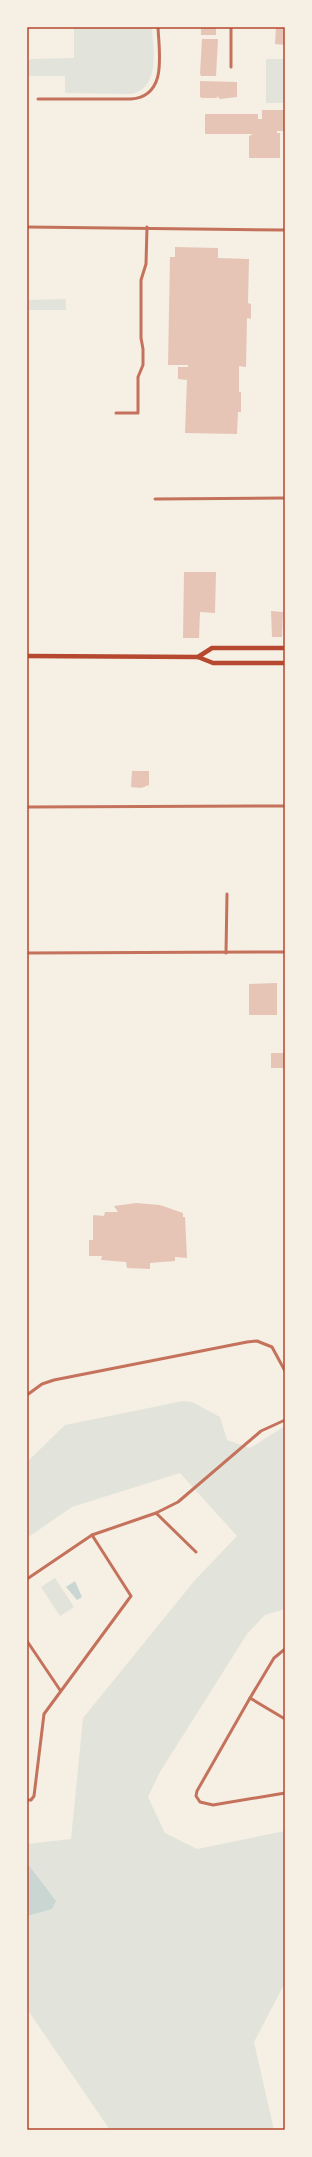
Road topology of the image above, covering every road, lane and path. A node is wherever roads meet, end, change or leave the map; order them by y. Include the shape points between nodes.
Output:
1 (158, 27) edge
2 (231, 27) edge
3 (231, 67) dead end
4 (38, 98) dead end
5 (27, 227) edge
6 (147, 227) junction
7 (285, 230) edge
8 (116, 413) dead end
9 (285, 498) edge
10 (155, 499) dead end
11 (285, 648) edge
12 (27, 656) edge
13 (198, 657) junction
14 (285, 663) edge
15 (285, 806) edge
16 (27, 807) edge
17 (227, 894) dead end
18 (285, 952) edge
19 (27, 953) edge
20 (226, 953) junction
21 (285, 1371) edge
22 (27, 1395) edge
23 (285, 1420) edge
24 (156, 1513) junction
25 (92, 1535) junction
26 (196, 1552) dead end
27 (27, 1580) edge
28 (27, 1641) edge
29 (285, 1649) edge
30 (60, 1690) junction
31 (250, 1698) junction
32 (285, 1719) edge
33 (285, 1793) edge
34 (27, 1800) edge

1 - 4 street via 158,79 154,88 145,96 131,99
2 - 3 street
5 - 6 street
6 - 7 street
6 - 8 street via 146,264 141,280 143,365 138,377 138,413
9 - 10 street
11 - 13 main road via 212,648
12 - 13 main road
13 - 14 main road via 213,663
15 - 16 street
17 - 20 street
18 - 20 street
19 - 20 street
21 - 22 street via 272,1347 257,1341 54,1380 42,1384
23 - 24 street via 261,1432 178,1502
24 - 25 street
24 - 26 street
25 - 27 street
25 - 30 street via 131,1596
28 - 30 street
29 - 31 street via 274,1658
30 - 34 street via 44,1714 34,1796
31 - 32 street
31 - 33 street via 197,1790 196,1796 200,1802 212,1805

